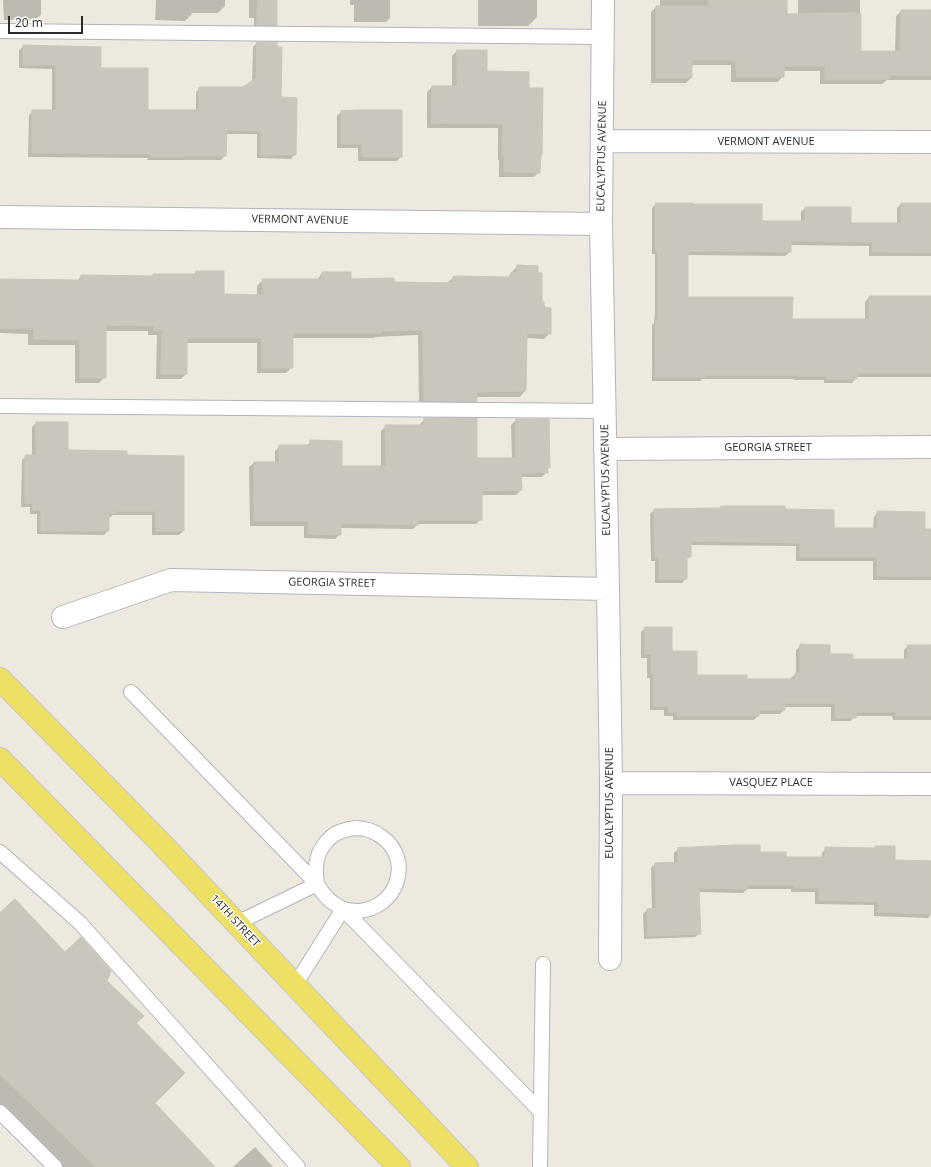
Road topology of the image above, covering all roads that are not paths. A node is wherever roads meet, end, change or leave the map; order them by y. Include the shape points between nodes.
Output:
1 (603, 0) edge
2 (0, 31) edge
3 (603, 37) junction
4 (602, 141) junction
5 (931, 142) edge
6 (0, 217) edge
7 (601, 224) junction
8 (0, 406) edge
9 (605, 411) junction
10 (931, 447) edge
11 (605, 449) junction
12 (608, 589) junction
13 (63, 617) dead end
14 (0, 679) edge
15 (131, 692) dead end
16 (0, 759) edge
17 (611, 783) junction
18 (931, 784) edge
19 (3, 860) edge
20 (318, 884) junction
21 (343, 909) junction
22 (237, 923) junction
23 (610, 959) dead end
24 (543, 964) dead end
25 (295, 985) junction
26 (0, 1112) edge
27 (541, 1112) junction
28 (55, 1167) edge
29 (298, 1167) edge
30 (399, 1167) edge
31 (467, 1167) edge
32 (540, 1167) edge

1 - 3 street, EUCALYPTUS AVENUE
2 - 3 lane
3 - 4 street, EUCALYPTUS AVENUE
4 - 5 street, VERMONT AVENUE
4 - 7 street, EUCALYPTUS AVENUE
6 - 7 street, VERMONT AVENUE
7 - 9 street, EUCALYPTUS AVENUE
8 - 9 lane
9 - 11 street, EUCALYPTUS AVENUE
10 - 11 street, GEORGIA STREET
11 - 12 street, EUCALYPTUS AVENUE
12 - 13 street, GEORGIA STREET via 171,580
12 - 17 street, EUCALYPTUS AVENUE
14 - 22 main road, 14TH STREET
15 - 20 lane
16 - 30 main road
17 - 18 street, VASQUEZ PLACE
17 - 23 street, EUCALYPTUS AVENUE
19 - 29 lane via 80,923
20 - 21 lane via 323,895
20 - 21 lane via 315,870 317,856 324,844 335,834 361,828 375,832 386,840 395,852 399,865 398,879 392,892 383,903 370,909
20 - 22 lane
21 - 25 lane
21 - 27 lane
22 - 25 main road, 14TH STREET
24 - 27 lane
25 - 31 main road, 14TH STREET
26 - 28 lane
27 - 32 lane

